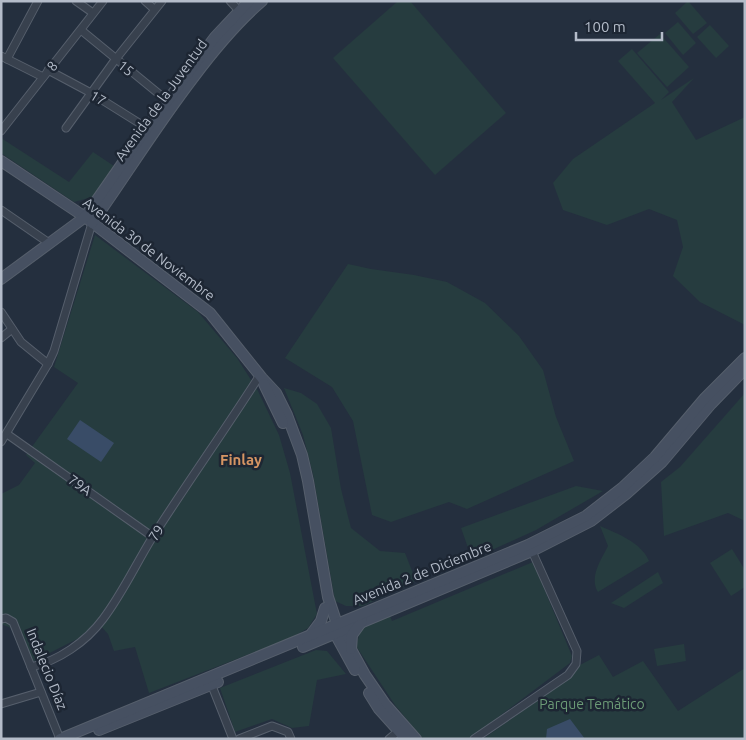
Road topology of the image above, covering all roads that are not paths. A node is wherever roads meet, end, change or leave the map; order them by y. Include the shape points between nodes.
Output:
1 (38, 1) edge
2 (76, 1) edge
3 (103, 1) edge
4 (145, 1) edge
5 (162, 1) edge
6 (230, 1) edge
7 (249, 1) edge
8 (262, 1) edge
9 (154, 9) junction
10 (241, 13) junction
11 (93, 14) junction
12 (81, 30) junction
13 (4, 58) edge
14 (115, 60) junction
15 (48, 70) junction
16 (43, 77) junction
17 (91, 93) junction
18 (169, 103) junction
19 (66, 128) dead end
20 (147, 128) junction
21 (1, 130) edge
22 (1, 161) edge
23 (95, 203) junction
24 (74, 209) junction
25 (1, 210) edge
26 (99, 213) junction
27 (89, 220) junction
28 (102, 230) junction
29 (49, 243) junction
30 (1, 279) edge
31 (1, 312) edge
32 (12, 329) junction
33 (1, 338) edge
34 (745, 358) edge
35 (48, 364) junction
36 (745, 369) edge
37 (261, 377) junction
38 (3, 438) edge
39 (153, 537) junction
40 (530, 548) junction
41 (327, 605) junction
42 (359, 618) junction
43 (1, 619) edge
44 (335, 628) junction
45 (310, 640) junction
46 (347, 650) junction
47 (31, 667) junction
48 (210, 681) junction
49 (41, 692) junction
50 (1, 704) edge
51 (402, 728) junction
52 (60, 739) edge
53 (76, 739) edge
54 (233, 739) edge
55 (239, 739) edge
56 (291, 739) edge
57 (389, 739) edge
58 (406, 739) edge
59 (416, 739) edge
60 (474, 739) edge

1 - 13 street
2 - 11 street
3 - 11 street, 8
4 - 9 street
5 - 9 street
6 - 10 street
7 - 10 main road, Avenida de la Juventud
8 - 10 main road, Avenida de la Juventud
9 - 14 street
10 - 18 main road, Avenida de la Juventud
11 - 12 street, 8
12 - 14 street, 15
12 - 15 street, 8
13 - 16 street
14 - 17 street
14 - 18 street, 15
15 - 16 street, 8
15 - 17 street, 17
16 - 21 street, 8
17 - 19 street
17 - 20 street, 17
18 - 20 main road, Avenida de la Juventud
18 - 26 main road, Avenida de la Juventud
20 - 23 main road, Avenida de la Juventud
22 - 24 main road, Avenida 30 de Noviembre
23 - 24 main road
23 - 27 main road, Avenida de la Juventud
24 - 27 main road, Avenida 30 de Noviembre
25 - 29 street
26 - 27 main road, Avenida de la Juventud
26 - 28 main road
27 - 28 main road, Avenida 30 de Noviembre
27 - 29 main road
27 - 35 street
28 - 37 main road, Avenida 30 de Noviembre via 210,313
29 - 30 main road
31 - 32 street
32 - 33 street
32 - 35 street via 21,342
34 - 40 main road, Avenida 2 de Diciembre via 705,398 655,457 622,488 586,516
35 - 38 street
36 - 40 main road, Avenida 2 de Diciembre via 662,462 626,494 592,521
37 - 39 street, 79
37 - 41 main road, Avenida 30 de Noviembre via 276,393 302,455
38 - 39 street, 79A
39 - 47 street, 79 via 102,620 83,640 63,654
40 - 42 main road, Avenida 2 de Diciembre
40 - 60 street via 577,651 576,664 568,675
41 - 42 main road
41 - 44 main road, Avenida 30 de Noviembre
41 - 45 main road
42 - 44 main road, Avenida 2 de Diciembre
42 - 46 main road
43 - 47 street, Indalecio Díaz via 13,622
44 - 45 main road, Avenida 2 de Diciembre
44 - 46 main road, Avenida 30 de Noviembre
45 - 46 main road via 331,643
45 - 48 main road, Avenida 2 de Diciembre
46 - 51 main road, Avenida 30 de Noviembre via 379,708
47 - 49 street, Indalecio Díaz
48 - 52 main road, Avenida 2 de Diciembre
48 - 53 main road, Avenida 2 de Diciembre
48 - 54 street
49 - 50 street
49 - 52 street, Indalecio Díaz
51 - 57 street
51 - 58 main road, Avenida 30 de Noviembre
51 - 59 main road, Avenida 30 de Noviembre
55 - 56 street via 272,726 288,732

